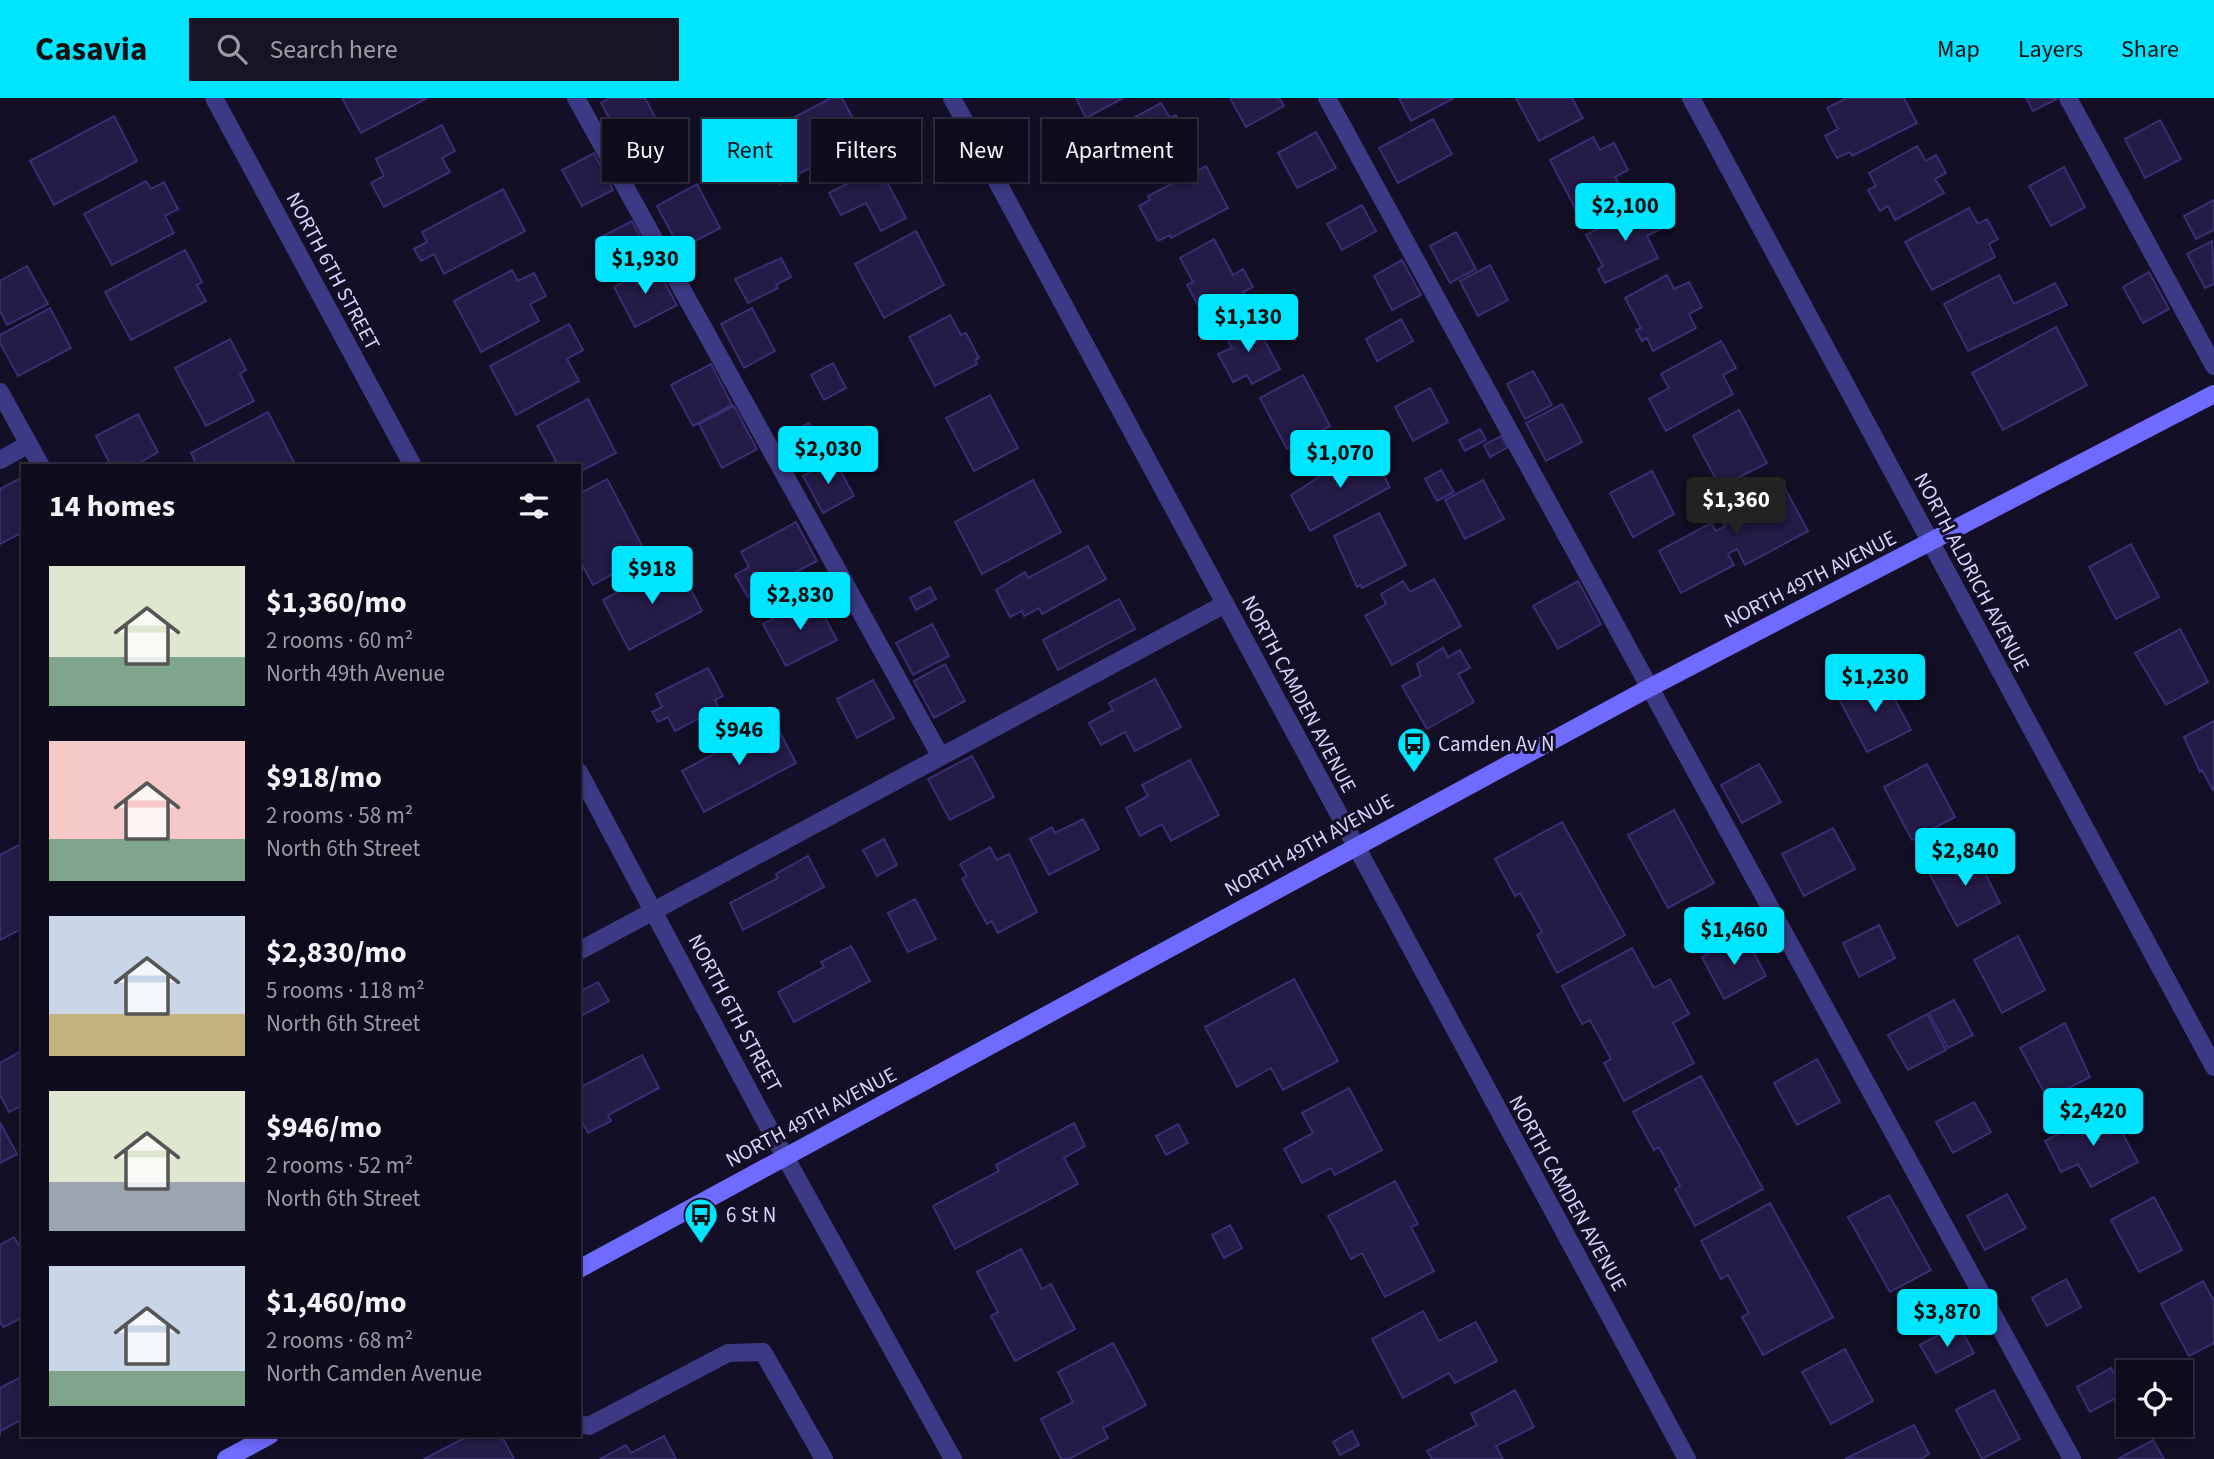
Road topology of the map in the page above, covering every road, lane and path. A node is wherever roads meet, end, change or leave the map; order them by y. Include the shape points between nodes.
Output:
1 (214, 98) edge
2 (576, 98) edge
3 (952, 98) edge
4 (1327, 98) edge
5 (1691, 98) edge
6 (2068, 98) edge
7 (2214, 366) edge
8 (0, 392) edge
9 (2214, 394) edge
10 (29, 444) junction
11 (0, 460) edge
12 (40, 464) edge
13 (412, 464) edge
14 (1930, 543) junction
15 (1225, 604) junction
16 (1649, 688) junction
17 (940, 757) junction
18 (581, 776) edge
19 (1354, 846) junction
20 (654, 911) junction
21 (581, 950) edge
22 (2214, 1067) edge
23 (786, 1157) junction
24 (581, 1268) edge
25 (581, 1424) edge
26 (266, 1437) edge
27 (226, 1459) edge
28 (824, 1459) edge
29 (953, 1459) edge
30 (1686, 1459) edge
31 (2072, 1459) edge

1 - 13 street, NORTH 6TH STREET
2 - 17 street
3 - 15 street, NORTH CAMDEN AVENUE
4 - 16 street
5 - 14 street, NORTH ALDRICH AVENUE
6 - 7 street
8 - 10 street
9 - 14 street, NORTH 49TH AVENUE
10 - 11 street
10 - 12 street
14 - 16 street, NORTH 49TH AVENUE
14 - 22 street, NORTH ALDRICH AVENUE
15 - 17 street
15 - 19 street, NORTH CAMDEN AVENUE
16 - 19 street, NORTH 49TH AVENUE
16 - 31 street
17 - 20 street
18 - 20 street, NORTH 6TH STREET
19 - 23 street, NORTH 49TH AVENUE
19 - 30 street, NORTH CAMDEN AVENUE
20 - 21 street
20 - 23 street, NORTH 6TH STREET
23 - 24 street, NORTH 49TH AVENUE
23 - 29 street, NORTH 6TH STREET
25 - 28 street via 589,1426 728,1353 763,1352
26 - 27 street

